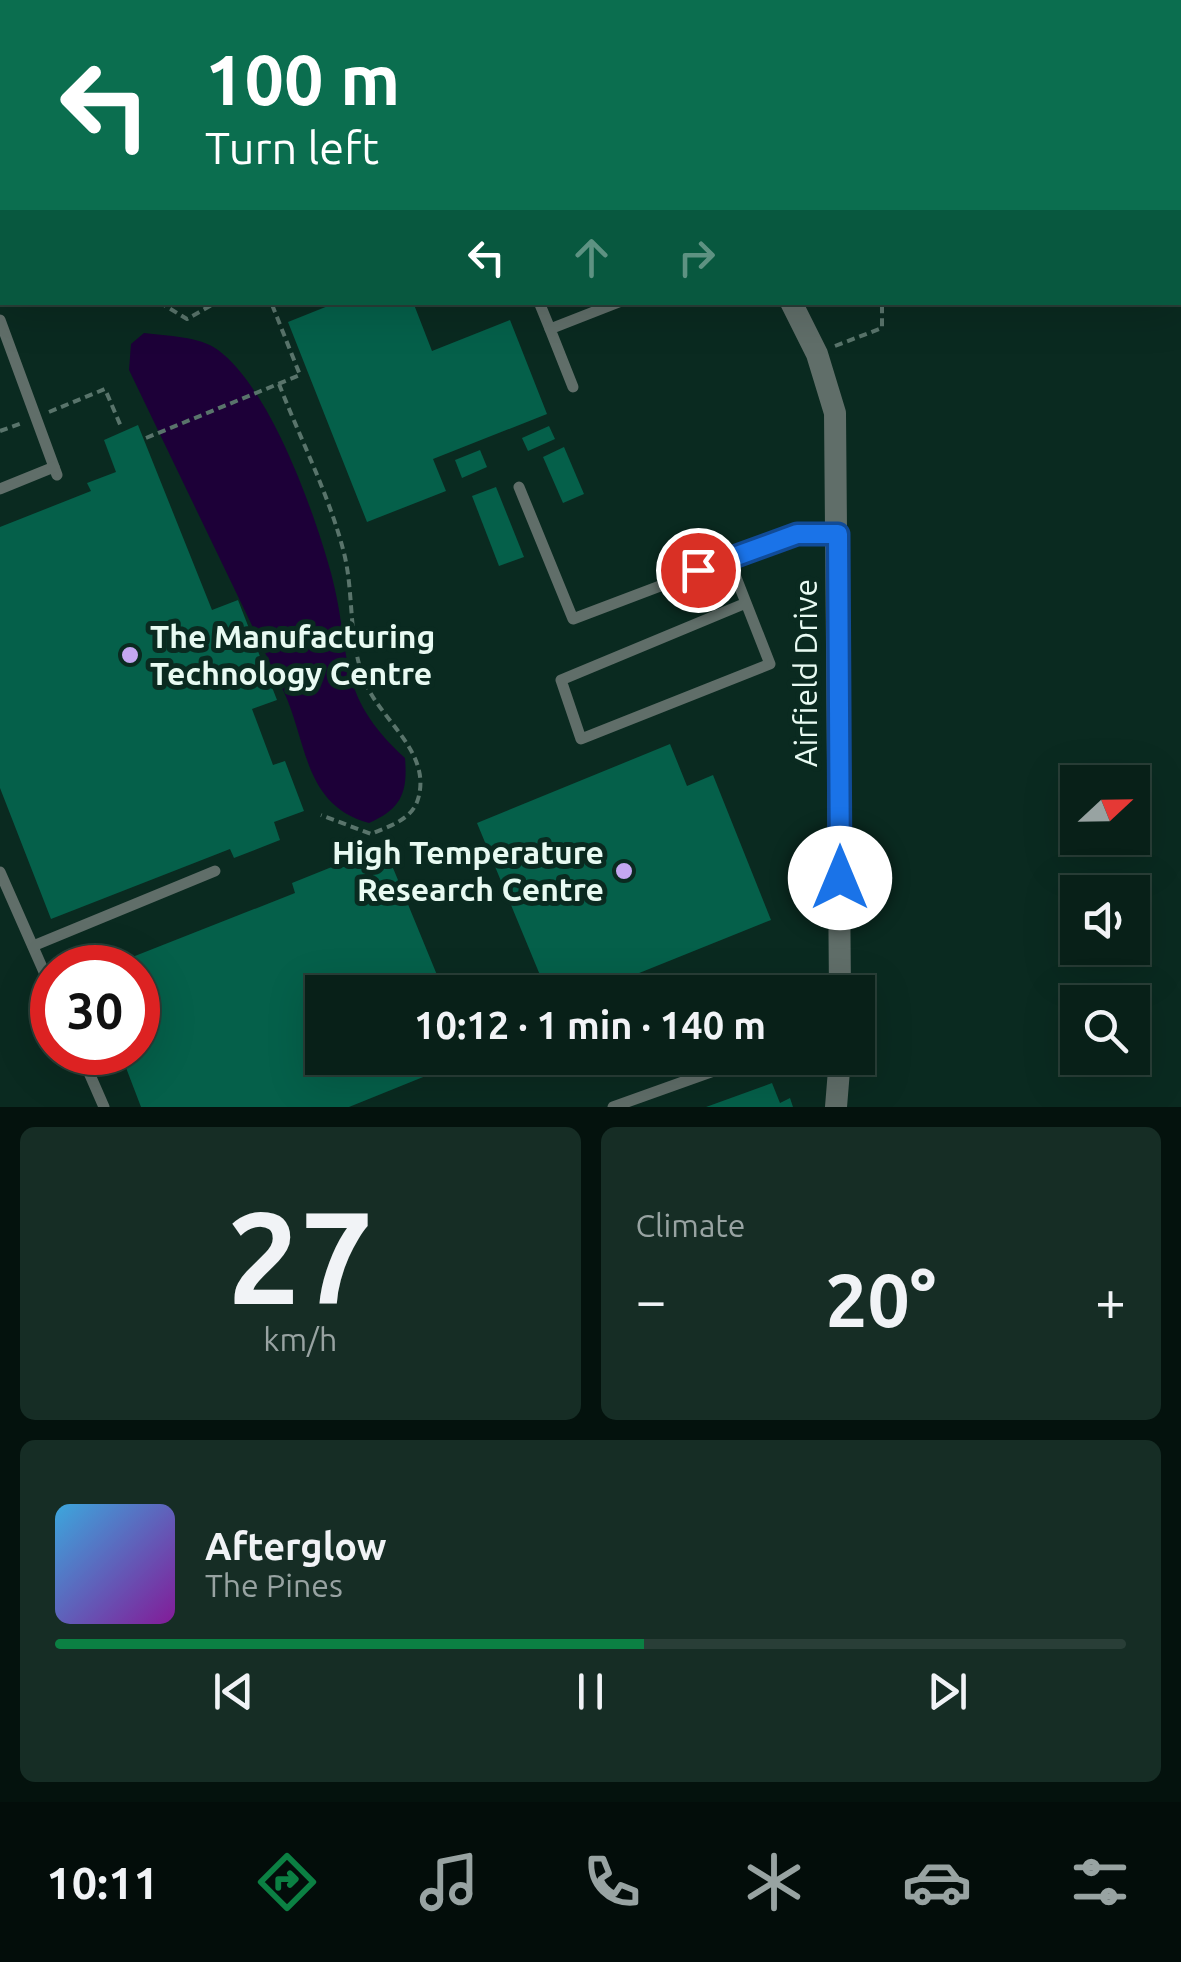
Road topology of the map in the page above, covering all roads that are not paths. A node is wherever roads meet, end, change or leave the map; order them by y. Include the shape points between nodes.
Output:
1 (541, 305) edge
2 (612, 305) edge
3 (792, 305) edge
4 (0, 320) edge
5 (550, 330) junction
6 (572, 387) dead end
7 (519, 487) dead end
8 (0, 489) edge
9 (838, 534) junction
10 (728, 557) junction
11 (746, 603) junction
12 (215, 871) dead end
13 (0, 872) edge
14 (33, 945) edge
15 (35, 945) edge
16 (840, 975) edge
17 (90, 1075) edge
18 (703, 1075) edge
19 (839, 1075) edge
20 (104, 1107) edge
21 (614, 1107) edge
22 (836, 1107) edge

1 - 5 lane
2 - 5 lane
3 - 9 street, Airfield Drive via 835,412
4 - 8 lane via 56,471
5 - 6 lane
7 - 10 lane via 573,620
9 - 10 lane via 797,534
9 - 16 street, Airfield Drive
10 - 11 lane
11 - 11 lane via 770,664 582,738 561,680
12 - 15 lane
13 - 14 lane
17 - 20 lane
18 - 21 lane
19 - 22 street

